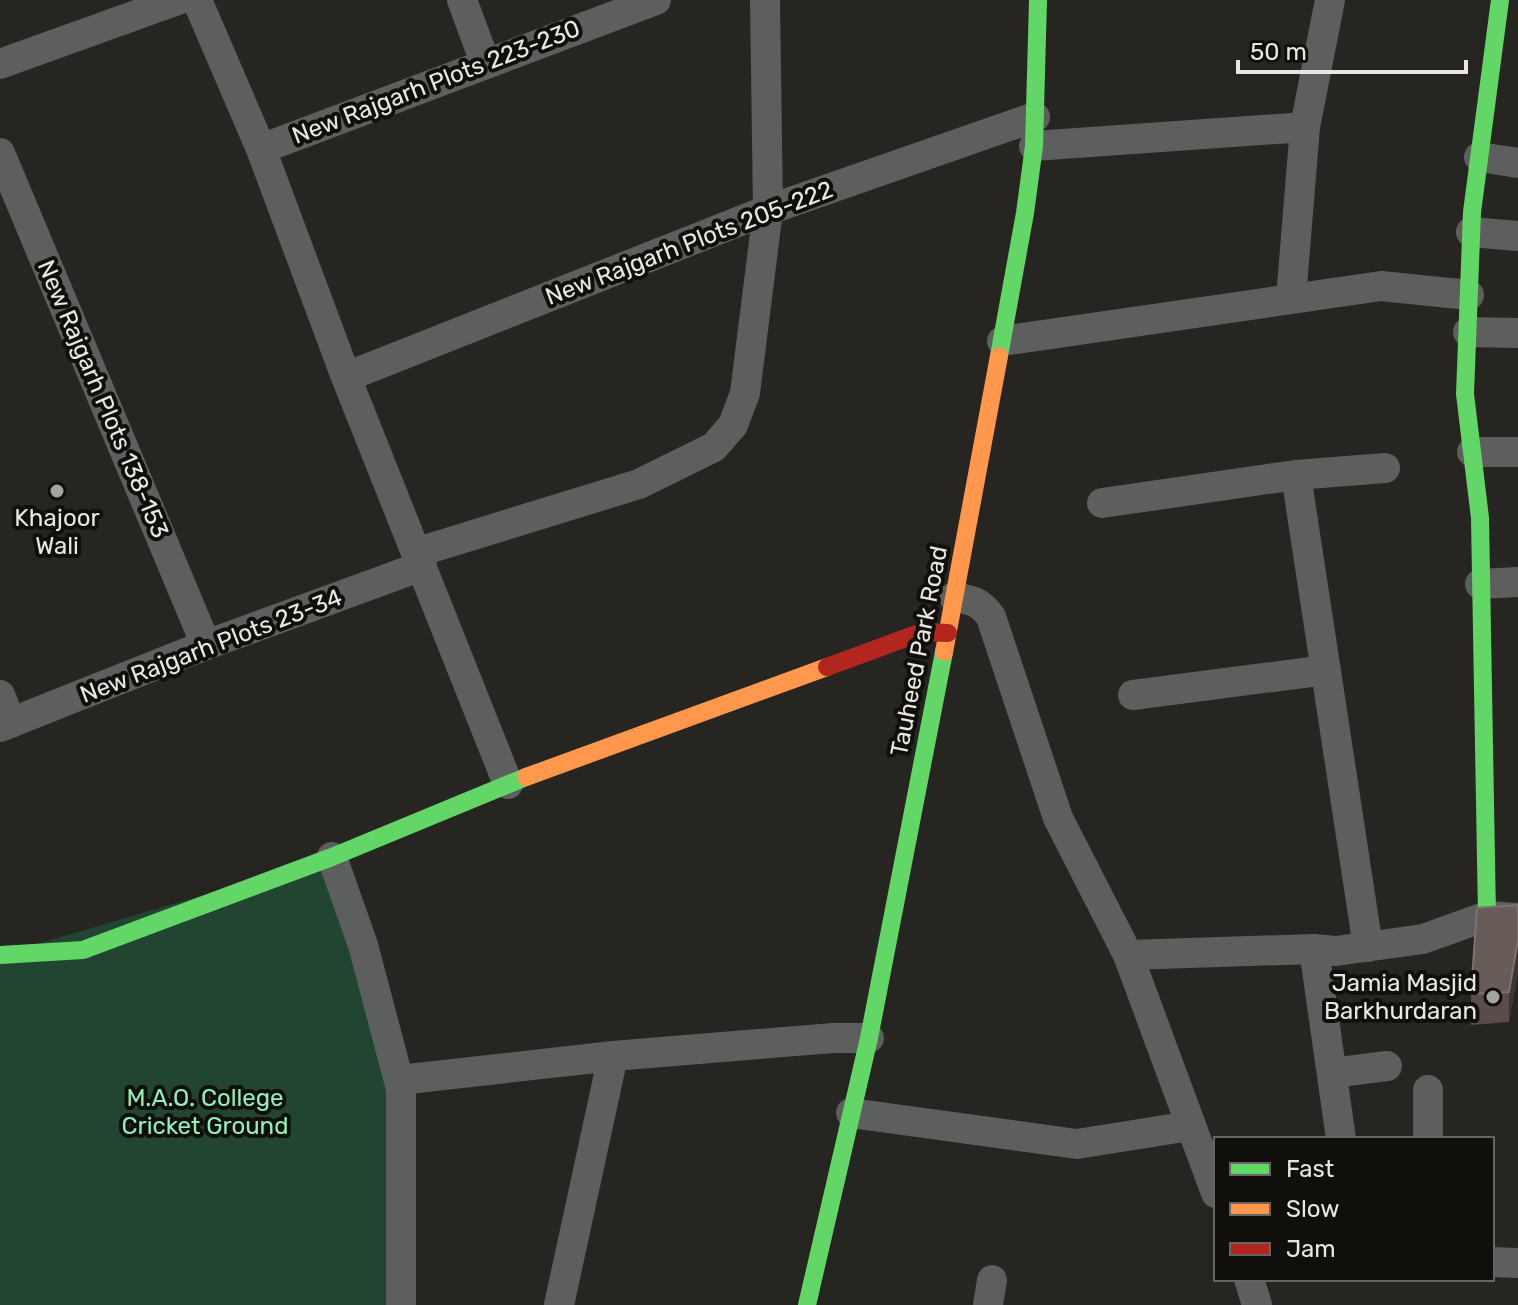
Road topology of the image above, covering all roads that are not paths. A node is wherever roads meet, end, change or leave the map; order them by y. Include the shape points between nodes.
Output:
1 (178, 0) edge
2 (197, 0) edge
3 (462, 0) edge
4 (656, 0) edge
5 (765, 0) edge
6 (1038, 0) edge
7 (1330, 0) edge
8 (1500, 0) edge
9 (485, 62) junction
10 (0, 64) edge
11 (1305, 127) junction
12 (1034, 131) junction
13 (261, 149) junction
14 (0, 153) edge
15 (1479, 157) junction
16 (1518, 163) edge
17 (768, 210) junction
18 (1471, 232) junction
19 (1518, 236) edge
20 (1469, 295) junction
21 (1291, 298) junction
22 (1468, 332) junction
23 (1518, 333) edge
24 (1002, 341) junction
25 (346, 377) junction
26 (1472, 452) junction
27 (1518, 452) edge
28 (1385, 468) dead end
29 (1296, 475) junction
30 (1102, 503) dead end
31 (420, 559) junction
32 (1518, 582) edge
33 (1480, 584) junction
34 (954, 597) junction
35 (948, 633) junction
36 (206, 645) junction
37 (1326, 670) junction
38 (0, 695) edge
39 (1133, 695) dead end
40 (6, 725) edge
41 (508, 784) junction
42 (332, 857) junction
43 (1487, 916) junction
44 (1518, 918) edge
45 (1368, 947) junction
46 (1314, 949) junction
47 (0, 955) edge
48 (1128, 955) junction
49 (869, 1038) junction
50 (613, 1056) junction
51 (1387, 1066) dead end
52 (1332, 1073) junction
53 (399, 1080) junction
54 (1428, 1090) dead end
55 (851, 1113) junction
56 (1190, 1126) junction
57 (1341, 1137) edge
58 (1428, 1137) edge
59 (1214, 1188) edge
60 (1494, 1262) edge
61 (1518, 1263) edge
62 (1250, 1281) edge
63 (401, 1305) edge
64 (559, 1305) edge
65 (807, 1305) edge
66 (1257, 1305) edge

1 - 10 street
2 - 13 street
3 - 9 street
4 - 9 street, New Rajgarh Plots 223-230
5 - 17 street, New Rajgarh Plots 23-34
6 - 12 street, Tauheed Park Road
7 - 11 street
8 - 15 street
9 - 13 street, New Rajgarh Plots 223-230
11 - 12 street, New Rajgarh Plots 205-222
11 - 21 street
12 - 17 street, New Rajgarh Plots 205-222
12 - 24 street, Tauheed Park Road
13 - 25 street
14 - 36 street, New Rajgarh Plots 138-153
15 - 16 street
15 - 18 street
17 - 25 street, New Rajgarh Plots 205-222
17 - 31 street, New Rajgarh Plots 23-34 via 745,393 733,425 714,447 639,484
18 - 19 street
18 - 20 street
20 - 21 street via 1381,286
20 - 22 street
21 - 24 street
22 - 23 street
22 - 26 street via 1465,394
24 - 34 street, Tauheed Park Road
25 - 31 street
26 - 27 street
26 - 33 street
28 - 29 street
29 - 30 street
29 - 37 street
31 - 36 street, New Rajgarh Plots 23-34
31 - 41 street
32 - 33 street
33 - 43 street
34 - 35 street, Tauheed Park Road
34 - 48 street via 984,606 991,617 1058,818
35 - 41 street via 922,632
35 - 49 street, Tauheed Park Road
36 - 40 street, New Rajgarh Plots 23-34
37 - 39 street
37 - 45 street
38 - 40 street
41 - 42 street
42 - 47 street via 83,950
42 - 53 street via 363,945
43 - 44 street
43 - 45 street via 1423,939
45 - 46 street
46 - 48 street
46 - 52 street
48 - 56 street
49 - 50 street
49 - 55 street, Tauheed Park Road
50 - 53 street
50 - 64 street
51 - 52 street
52 - 57 street
53 - 63 street
54 - 58 street
55 - 56 street via 1077,1144
55 - 65 street, Tauheed Park Road
56 - 59 street
60 - 61 street
62 - 66 street

